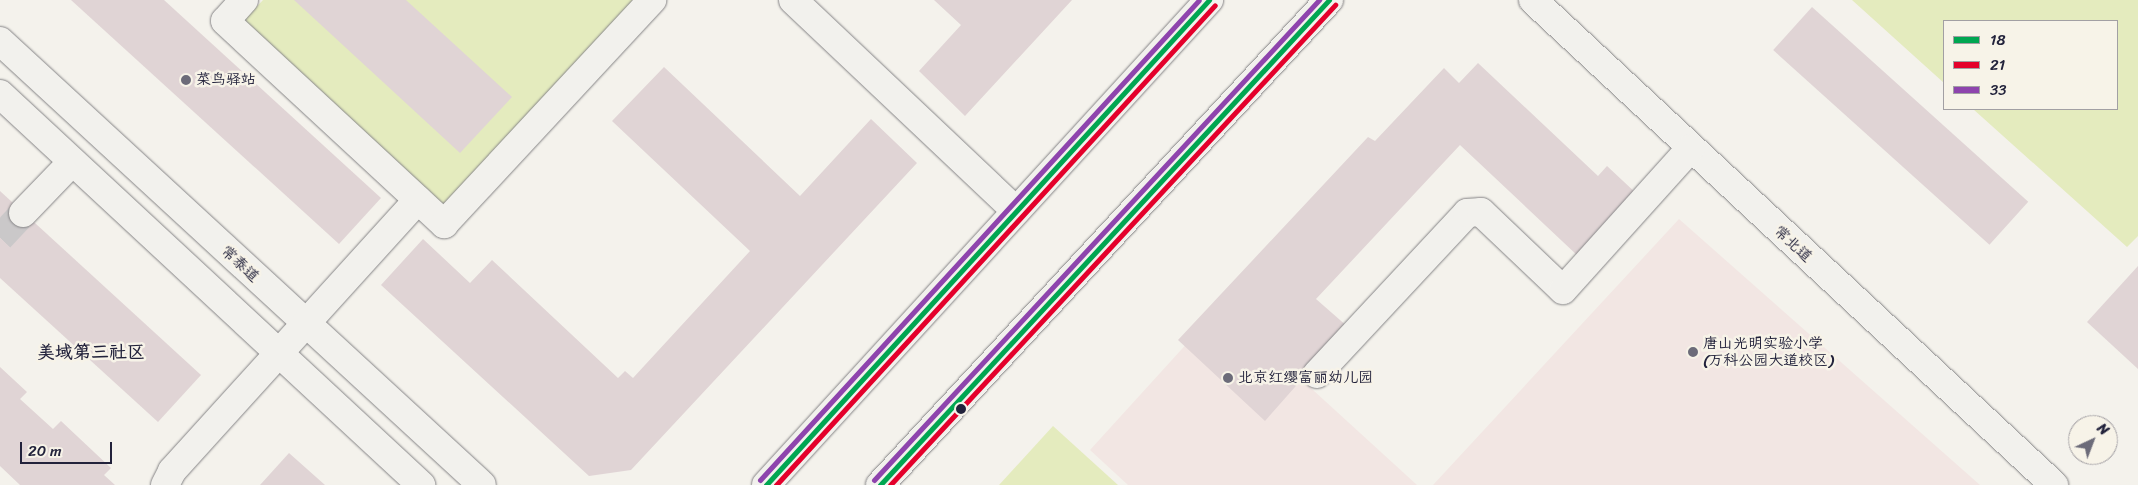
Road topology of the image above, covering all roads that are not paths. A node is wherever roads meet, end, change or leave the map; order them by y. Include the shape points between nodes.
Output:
1 (244, 0) edge
2 (652, 0) edge
3 (793, 0) edge
4 (1209, 0) edge
5 (1329, 0) edge
6 (1534, 0) edge
7 (0, 41) edge
8 (0, 94) edge
9 (1690, 149) junction
10 (72, 162) junction
11 (418, 200) junction
12 (1016, 211) junction
13 (23, 213) tunnel mouth
14 (304, 324) junction
15 (277, 354) junction
16 (1317, 374) dead end
17 (165, 485) edge
18 (421, 485) edge
19 (482, 485) edge
20 (766, 485) edge
21 (880, 485) edge
22 (2054, 485) edge

1 - 11 street via 224,21
2 - 11 street via 444,224
3 - 12 street
4 - 12 street
5 - 21 street
6 - 9 street, 常北道
7 - 14 street, 常泰道
8 - 10 street
9 - 16 street via 1563,290 1481,212 1467,213
9 - 22 street, 常北道
10 - 13 street
10 - 15 street
11 - 14 street
12 - 20 street
14 - 15 street
14 - 19 street, 常泰道
15 - 17 street via 172,471
15 - 18 street

